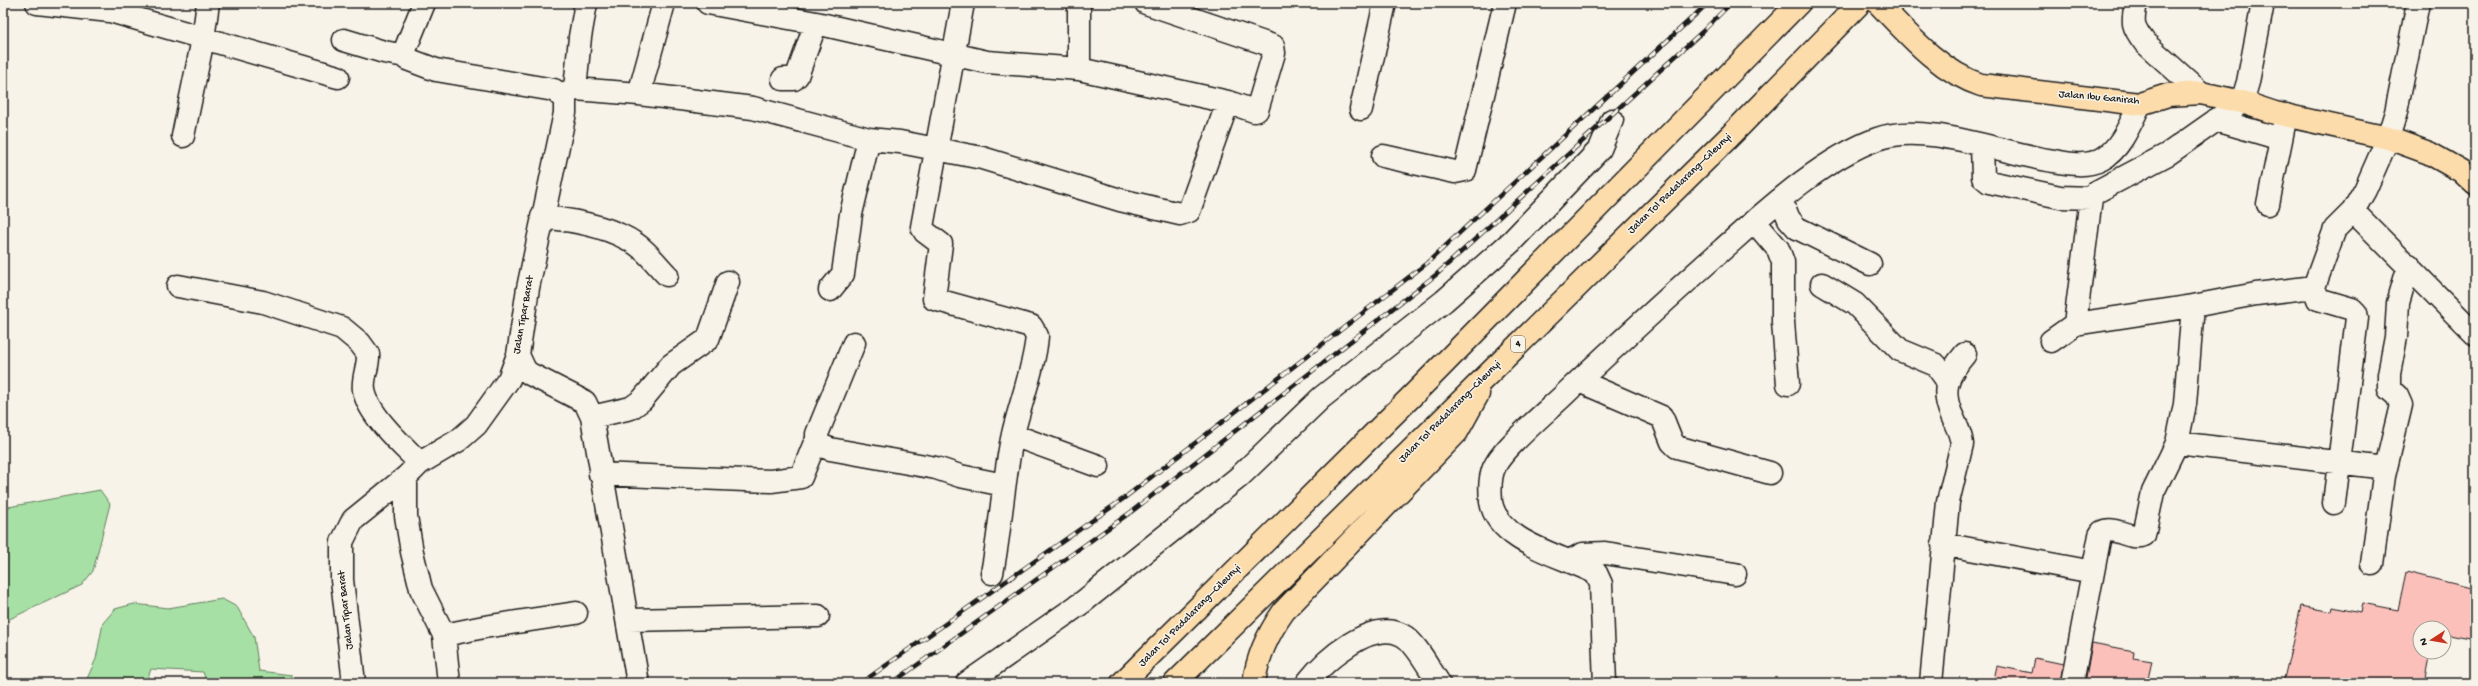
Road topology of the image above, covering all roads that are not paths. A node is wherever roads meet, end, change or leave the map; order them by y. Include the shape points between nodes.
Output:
1 (208, 3) edge
2 (424, 3) edge
3 (586, 3) edge
4 (664, 3) edge
5 (708, 3) edge
6 (963, 3) edge
7 (1079, 3) edge
8 (1146, 3) edge
9 (1385, 3) edge
10 (1505, 3) edge
11 (1799, 3) edge
12 (1860, 3) edge
13 (1878, 3) edge
14 (2136, 3) edge
15 (2263, 3) edge
16 (49, 4) edge
17 (2414, 5) edge
18 (816, 23) junction
19 (203, 39) junction
20 (344, 40) dead end
21 (953, 53) junction
22 (405, 56) junction
23 (1079, 69) junction
24 (338, 77) dead end
25 (783, 78) dead end
26 (568, 92) junction
27 (2201, 93) junction
28 (639, 94) junction
29 (1228, 102) junction
30 (2242, 102) junction
31 (2140, 104) junction
32 (1361, 109) dead end
33 (2286, 115) junction
34 (1612, 120) dead end
35 (2216, 120) junction
36 (184, 136) dead end
37 (2388, 138) junction
38 (869, 139) junction
39 (2281, 139) junction
40 (1982, 146) junction
41 (938, 148) junction
42 (1383, 156) dead end
43 (2475, 184) edge
44 (2091, 198) junction
45 (1781, 200) junction
46 (2268, 204) dead end
47 (2353, 211) junction
48 (542, 217) junction
49 (1754, 221) junction
50 (1870, 264) dead end
51 (2409, 265) junction
52 (667, 275) dead end
53 (728, 282) dead end
54 (1822, 284) dead end
55 (178, 286) dead end
56 (2314, 287) junction
57 (830, 290) dead end
58 (2193, 306) junction
59 (2075, 324) junction
60 (2475, 334) edge
61 (2051, 340) dead end
62 (854, 343) dead end
63 (1965, 354) dead end
64 (518, 355) junction
65 (1488, 375) junction
66 (1946, 379) junction
67 (1579, 381) junction
68 (1788, 384) dead end
69 (592, 418) junction
70 (1013, 435) junction
71 (2177, 443) junction
72 (817, 444) junction
73 (2339, 461) junction
74 (1098, 466) dead end
75 (2386, 468) junction
76 (413, 470) junction
77 (1770, 473) dead end
78 (600, 474) junction
79 (1004, 485) junction
80 (2334, 503) dead end
81 (1943, 544) junction
82 (1569, 561) junction
83 (2372, 564) dead end
84 (2093, 572) junction
85 (992, 573) dead end
86 (1735, 574) dead end
87 (576, 614) dead end
88 (818, 616) dead end
89 (629, 620) junction
90 (444, 635) junction
91 (354, 683) edge
92 (449, 683) edge
93 (638, 683) edge
94 (967, 683) edge
95 (1122, 683) edge
96 (1175, 683) edge
97 (1254, 683) edge
98 (1307, 683) edge
99 (1439, 683) edge
100 (1604, 683) edge
101 (1931, 683) edge
102 (2072, 683) edge

1 - 19 street
2 - 22 street via 406,46
3 - 26 street, Jalan Tipar Barat
4 - 28 street
5 - 18 street
6 - 21 street
7 - 23 street
8 - 29 street via 1273,46 1274,53 1257,110
9 - 32 street
10 - 42 street via 1465,170 1455,172
11 - 95 main road, Jalan Tol Padalarang–Cileunyi via 1420,387
12 - 65 main road, Jalan Tol Padalarang–Cileunyi / 4
13 - 31 main road, Jalan Ibu Ganirah via 1921,48 1963,79 1981,85
14 - 27 street via 2132,22 2138,34
15 - 30 street
16 - 19 street via 110,11
17 - 37 street via 2396,112
18 - 21 street
18 - 25 street via 797,76 794,79
19 - 24 street
19 - 36 street
20 - 22 street
21 - 23 street via 987,62
21 - 41 street
22 - 26 street via 413,62 436,70
23 - 29 street
26 - 28 street
26 - 48 street, Jalan Tipar Barat via 562,135
27 - 30 main road, Jalan Ibu Ganirah
27 - 31 main road, Jalan Ibu Ganirah via 2168,95
28 - 38 street via 753,108
29 - 41 street via 1189,211 1180,214 1120,200 982,158
30 - 33 main road, Jalan Ibu Ganirah
30 - 35 street
31 - 40 street via 2122,139 2104,158 2090,163 2035,159
33 - 37 main road, Jalan Ibu Ganirah
33 - 39 street
34 - 94 street via 1600,149 1511,242 1444,301 1321,398 1239,477 1168,534 1083,602
35 - 39 street
35 - 44 street via 2168,154 2096,192
37 - 43 main road, Jalan Ibu Ganirah via 2429,153 2461,171
37 - 47 street
38 - 41 street
38 - 57 street via 851,214 843,274
39 - 46 street
40 - 44 street via 1983,177 1989,182 2060,197
40 - 45 street via 1944,136 1911,135 1880,138 1850,150
41 - 70 street via 922,227 941,244 934,299 1031,326 1036,331 1037,341
44 - 59 street
45 - 49 street
45 - 50 street via 1790,220 1797,228
47 - 51 street
47 - 56 street via 2335,229
48 - 52 street via 575,221 626,238 637,244
48 - 64 street, Jalan Tipar Barat
49 - 67 street via 1617,343
49 - 68 street via 1778,249 1783,262 1783,322
51 - 60 street
51 - 75 street via 2398,303 2396,337 2389,374 2389,389 2397,396 2401,405
53 - 69 street via 708,339 671,365 642,400 631,408
54 - 66 street via 1855,304 1900,350 1936,366
55 - 76 street via 263,302 342,328 360,343 368,354 364,391 372,408
56 - 58 street via 2256,294
56 - 73 street via 2318,299 2352,309 2356,312 2357,318
58 - 59 street
58 - 71 street via 2185,404
59 - 61 street
62 - 72 street via 817,434
63 - 66 street
64 - 69 street via 525,370 530,374 585,402
64 - 76 street, Jalan Tipar Barat via 509,379 476,425 460,440
65 - 96 main road, Jalan Tol Padalarang–Cileunyi / 4
65 - 97 main road via 1457,432 1284,611 1271,629 1255,670
66 - 81 street via 1948,408 1962,444 1948,502
67 - 77 street via 1662,417 1677,448
67 - 82 street via 1496,464 1490,481 1496,517 1506,530
69 - 78 street
70 - 74 street
70 - 79 street
71 - 73 street
71 - 84 street via 2153,492 2144,535 2135,537 2109,530 2102,532
72 - 78 street via 814,445 801,477 797,479 771,481
72 - 79 street
73 - 75 street
73 - 80 street
75 - 83 street
76 - 90 street via 406,516 412,552 421,589
76 - 91 street, Jalan Tipar Barat via 353,520 342,542 342,580
78 - 89 street
79 - 85 street via 1001,527
81 - 84 street
81 - 101 street
82 - 86 street via 1583,554 1605,553
82 - 100 street via 1596,573 1602,584
84 - 102 street
87 - 90 street
88 - 89 street
89 - 93 street
90 - 92 street
98 - 99 street via 1315,673 1361,636 1380,631 1402,635 1416,649

